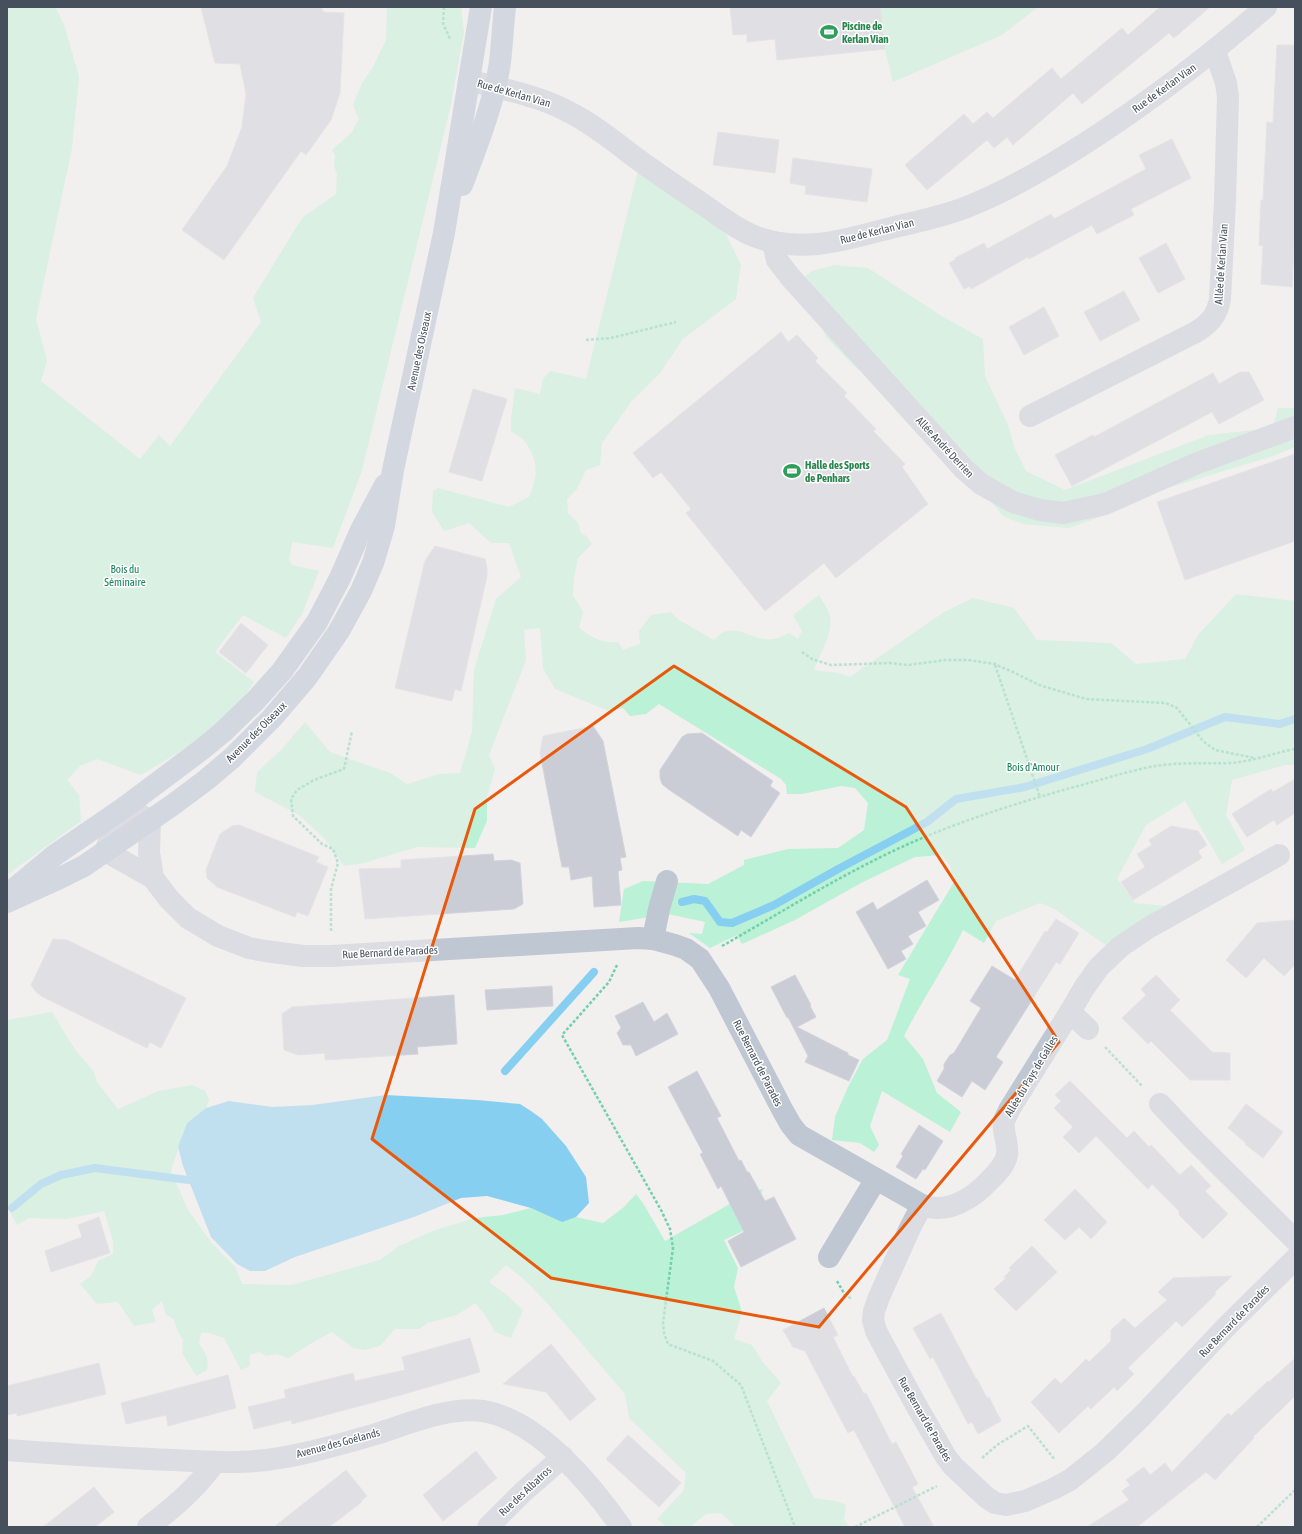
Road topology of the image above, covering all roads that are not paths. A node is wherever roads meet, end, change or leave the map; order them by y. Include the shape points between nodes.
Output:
1 (481, 7) edge
2 (505, 7) edge
3 (1266, 7) edge
4 (1215, 51) junction
5 (469, 80) junction
6 (494, 87) junction
7 (444, 233) junction
8 (775, 252) junction
9 (1030, 416) dead end
10 (1295, 427) edge
11 (393, 470) junction
12 (125, 807) junction
13 (150, 820) junction
14 (105, 851) junction
15 (1279, 855) dead end
16 (153, 878) junction
17 (667, 881) dead end
18 (7, 895) edge
19 (7, 902) edge
20 (653, 939) junction
21 (1070, 1012) junction
22 (1088, 1029) road end
23 (1160, 1104) road end
24 (876, 1179) junction
25 (922, 1205) junction
26 (1295, 1240) edge
27 (829, 1257) road end
28 (1295, 1260) edge
29 (7, 1450) edge
30 (563, 1457) junction
31 (215, 1462) junction
32 (148, 1527) edge
33 (488, 1527) edge
34 (621, 1527) edge

1 - 5 main road, Avenue des Oiseaux
2 - 6 main road, Avenue des Oiseaux via 500,62
3 - 4 street, Rue de Kerlan Vian
4 - 8 street, Rue de Kerlan Vian via 1101,133 990,197 939,216 842,241 795,246
4 - 9 street, Allée de Kerlan Vian via 1228,97 1218,310 1206,326 1196,332
5 - 6 street, Rue de Kerlan Vian
5 - 7 main road, Avenue des Oiseaux
6 - 7 main road, Avenue des Oiseaux
6 - 8 street, Rue de Kerlan Vian via 534,97 570,112 736,228
7 - 11 main road, Avenue des Oiseaux
8 - 10 street, Allée André Derrien via 791,278 964,469 981,484 1013,502 1040,510 1063,513 1105,504 1195,464
11 - 12 main road, Avenue des Oiseaux via 317,622 282,671 224,731
11 - 13 main road, Avenue des Oiseaux via 384,526 373,563 339,631 285,704 246,745 206,780
12 - 13 street
12 - 14 street
12 - 18 main road, Avenue des Oiseaux via 55,855
13 - 14 main road, Avenue des Oiseaux
13 - 16 street, Rue Bernard de Parades via 149,852
14 - 16 street, Rue Bernard de Parades
14 - 19 main road, Avenue des Oiseaux via 84,866
15 - 21 street, Allée du Pays de Galles via 1148,928 1120,947 1099,967
16 - 20 street, Rue Bernard de Parades via 188,918 218,936 249,948 303,956
17 - 20 street
20 - 24 street, Rue Bernard de Parades via 686,949 700,959 719,988 791,1125 799,1135
21 - 22 street
21 - 25 street, Allée du Pays de Galles via 1009,1110 1004,1122 1007,1154 998,1172 984,1186 961,1202 939,1208
23 - 26 street
24 - 25 street, Rue Bernard de Parades
24 - 27 street
25 - 28 street, Rue Bernard de Parades via 879,1297 873,1320 876,1331 950,1462 986,1497 995,1503 1006,1505 1025,1501 1070,1480 1123,1436 1226,1327
29 - 31 street, Avenue des Goélands
30 - 31 street, Avenue des Goélands via 510,1419 498,1414 467,1410 418,1420 293,1456 255,1461
30 - 33 street, Rue des Albatros
30 - 34 street, Avenue des Goélands
31 - 32 street via 205,1477 180,1502

